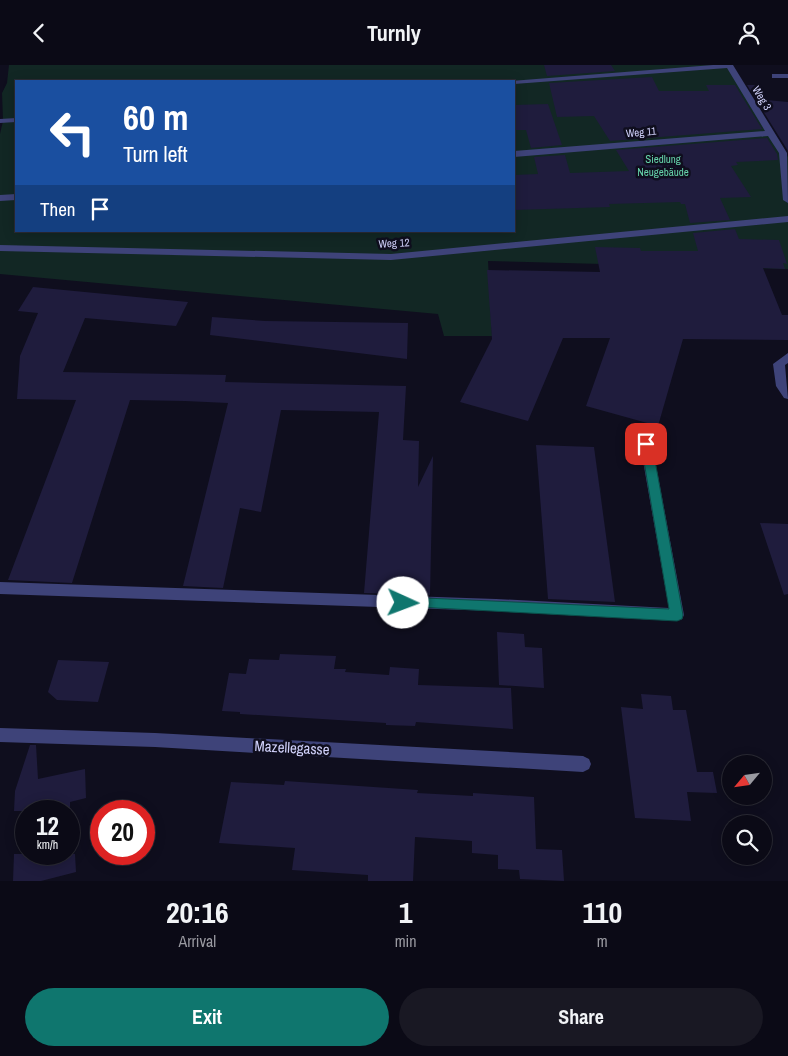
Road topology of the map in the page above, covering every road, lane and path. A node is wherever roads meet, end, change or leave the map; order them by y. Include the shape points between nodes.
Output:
1 (729, 66) edge
2 (774, 76) dead end
3 (788, 76) edge
4 (515, 83) edge
5 (15, 120) edge
6 (0, 121) edge
7 (770, 133) junction
8 (515, 155) edge
9 (15, 197) edge
10 (0, 198) edge
11 (788, 200) edge
12 (788, 219) edge
13 (0, 248) edge
14 (785, 362) edge
15 (788, 395) edge
16 (646, 444) dead end
17 (0, 587) edge
18 (0, 735) edge
19 (583, 764) dead end

1 - 4 street
1 - 7 street, Weg 3
2 - 3 street
5 - 6 street
7 - 8 street, Weg 11
7 - 11 street, Weg 3 via 783,153
9 - 10 street
12 - 13 street, Weg 12 via 391,257
14 - 15 street via 782,386
16 - 17 street via 677,615 496,605
18 - 19 street, Mazellegasse via 155,740

